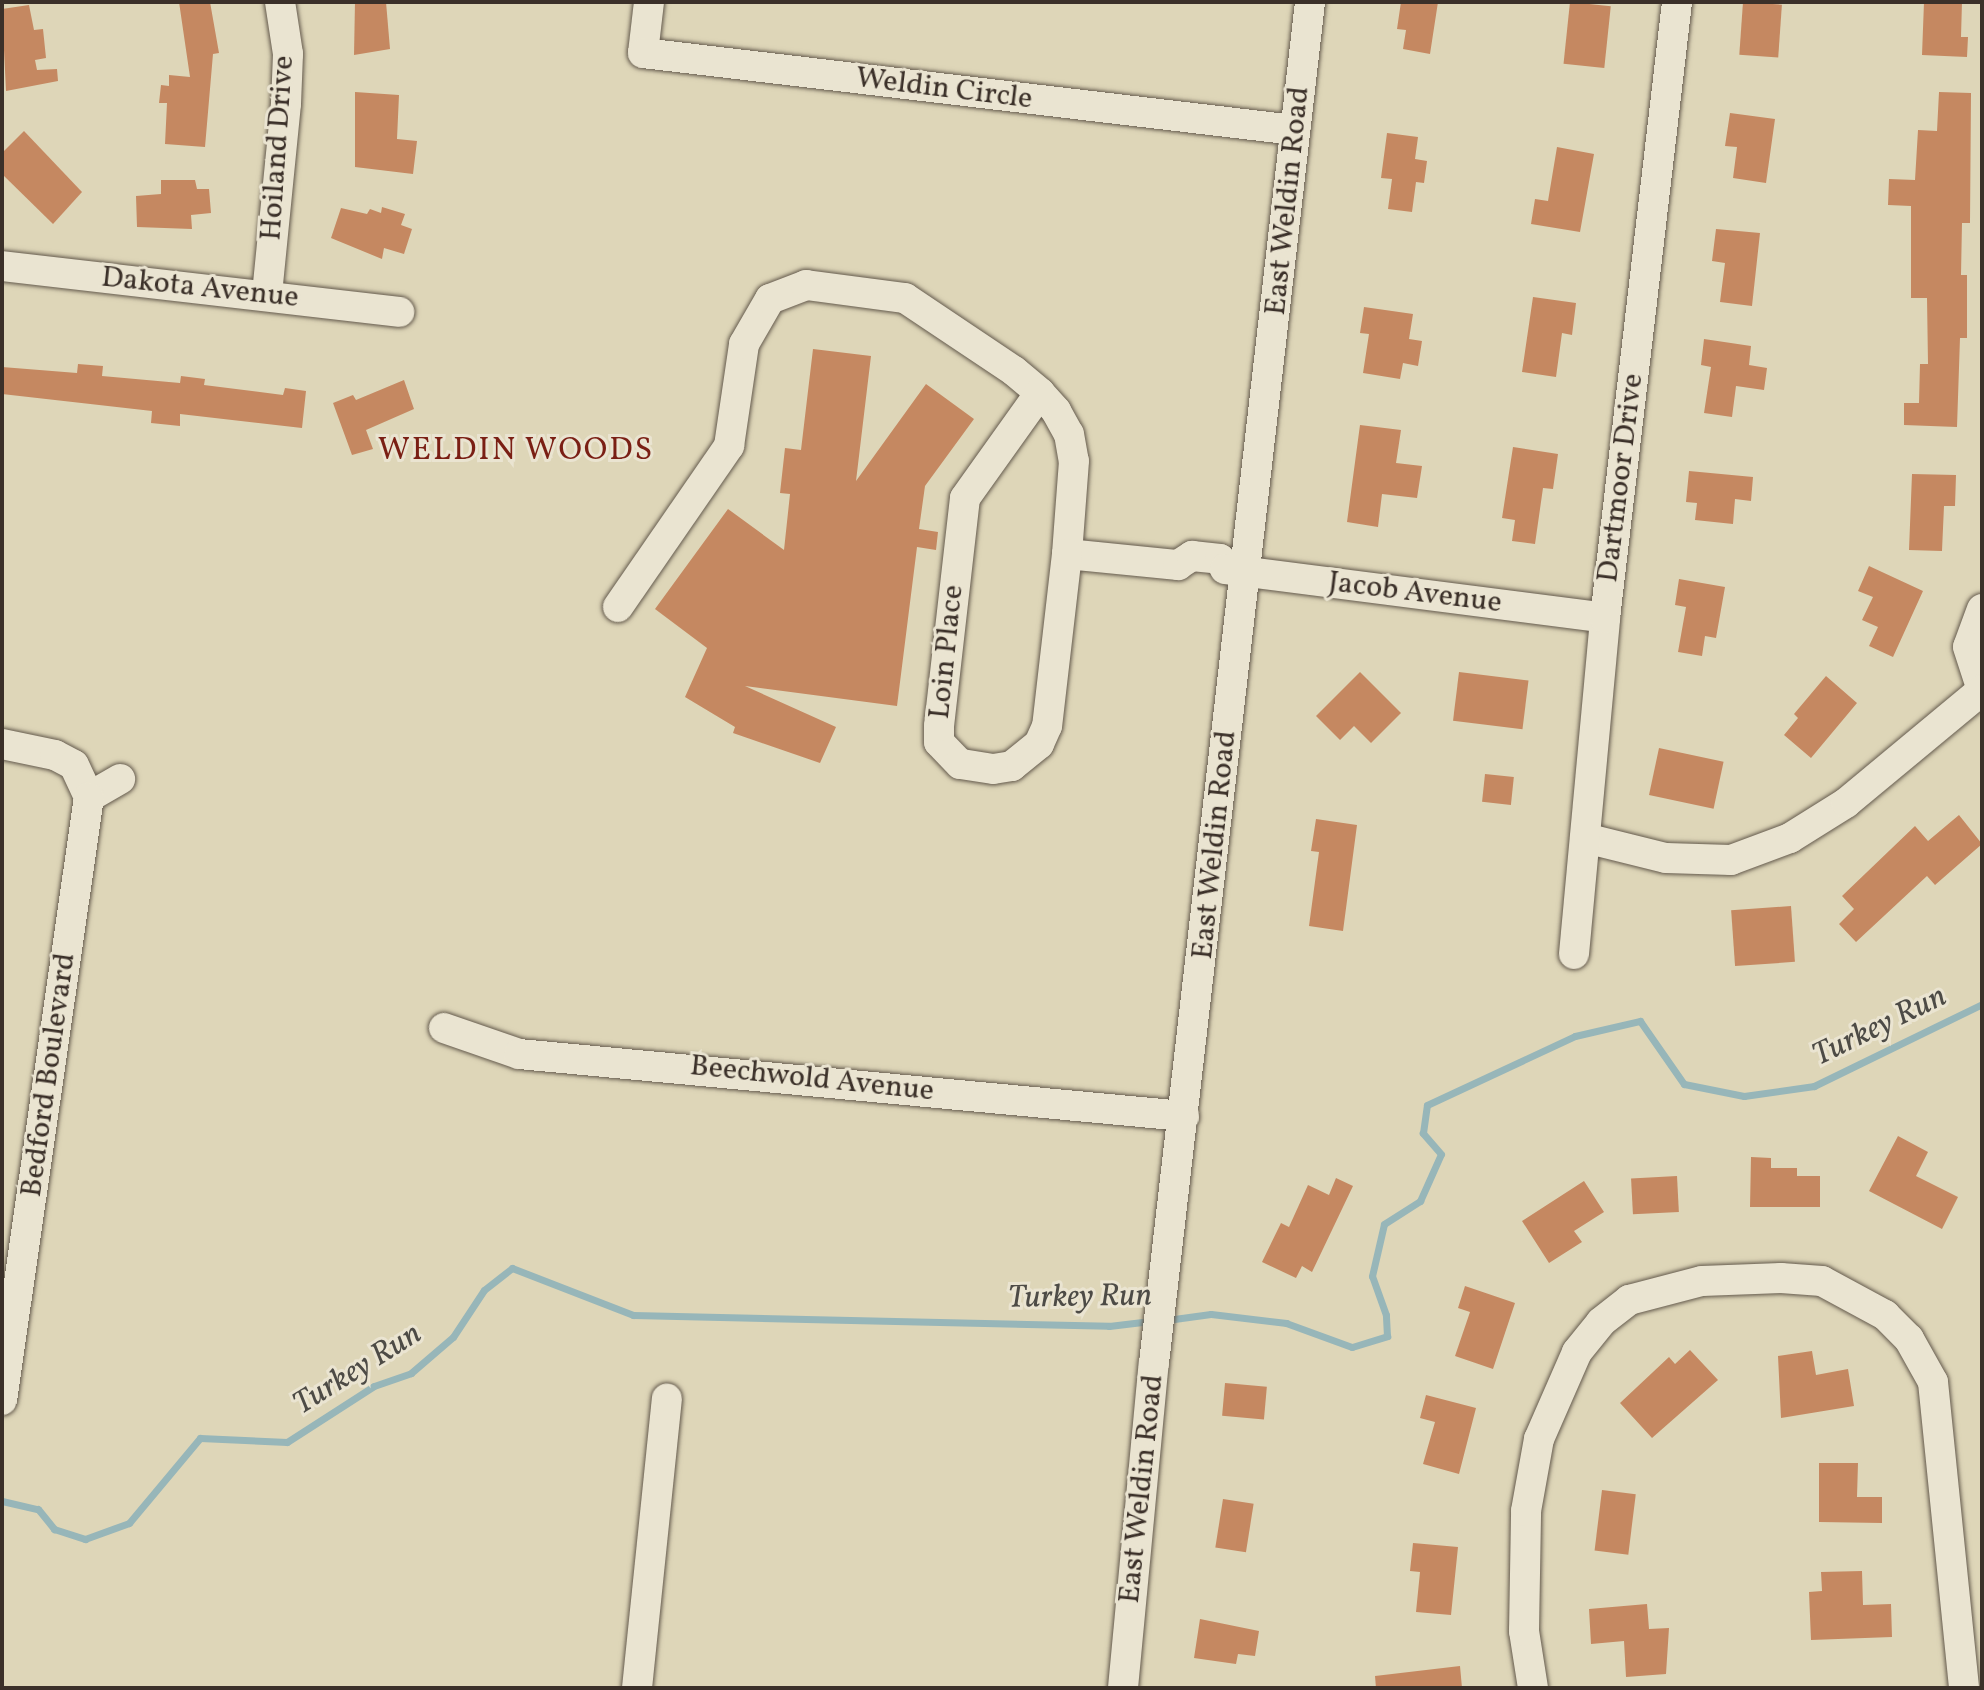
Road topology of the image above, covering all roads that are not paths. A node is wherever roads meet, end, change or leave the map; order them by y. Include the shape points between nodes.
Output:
1 (280, 2) edge
2 (649, 2) edge
3 (1310, 2) edge
4 (1677, 2) edge
5 (1295, 130) junction
6 (2, 266) edge
7 (267, 294) junction
8 (399, 312) dead end
9 (1040, 393) junction
10 (1067, 554) junction
11 (1236, 570) junction
12 (618, 607) dead end
13 (1982, 609) edge
14 (1605, 618) junction
15 (1982, 690) edge
16 (2, 744) edge
17 (120, 779) dead end
18 (89, 797) junction
19 (1585, 838) junction
20 (1574, 954) dead end
21 (444, 1028) dead end
22 (1184, 1116) junction
23 (667, 1399) dead end
24 (2, 1400) edge
25 (637, 1688) edge
26 (1123, 1688) edge
27 (1533, 1688) edge
28 (1964, 1688) edge

1 - 7 street, Hoiland Drive via 288,54 286,104
2 - 5 street, Weldin Circle via 643,53
3 - 5 street, East Weldin Road
4 - 14 street, Dartmoor Drive
5 - 11 street, East Weldin Road
6 - 7 street, Dakota Avenue
7 - 8 street, Dakota Avenue
9 - 10 street, Loin Place via 1069,434 1074,461
9 - 10 street, Loin Place via 965,498 939,726 939,742 960,764 1012,766 1039,744 1047,726
9 - 12 street, Loin Place via 905,298 806,285 786,290 761,310 744,344 729,446 722,460
10 - 11 street, Jacob Avenue via 1178,565 1188,576 1218,580
11 - 14 street, Jacob Avenue
11 - 22 street, East Weldin Road
13 - 15 street via 1968,647
14 - 19 street, Dartmoor Drive
15 - 19 street via 1846,803 1790,838 1731,860 1666,858
16 - 18 street via 55,755 74,765
17 - 18 street
18 - 24 street, Bedford Boulevard
19 - 20 street, Dartmoor Drive
21 - 22 street, Beechwold Avenue via 519,1054
22 - 26 street, East Weldin Road
23 - 25 street
27 - 28 street via 1523,1615 1526,1511 1539,1439 1577,1352 1601,1322 1629,1300 1702,1281 1781,1278 1822,1281 1885,1315 1909,1339 1933,1382

